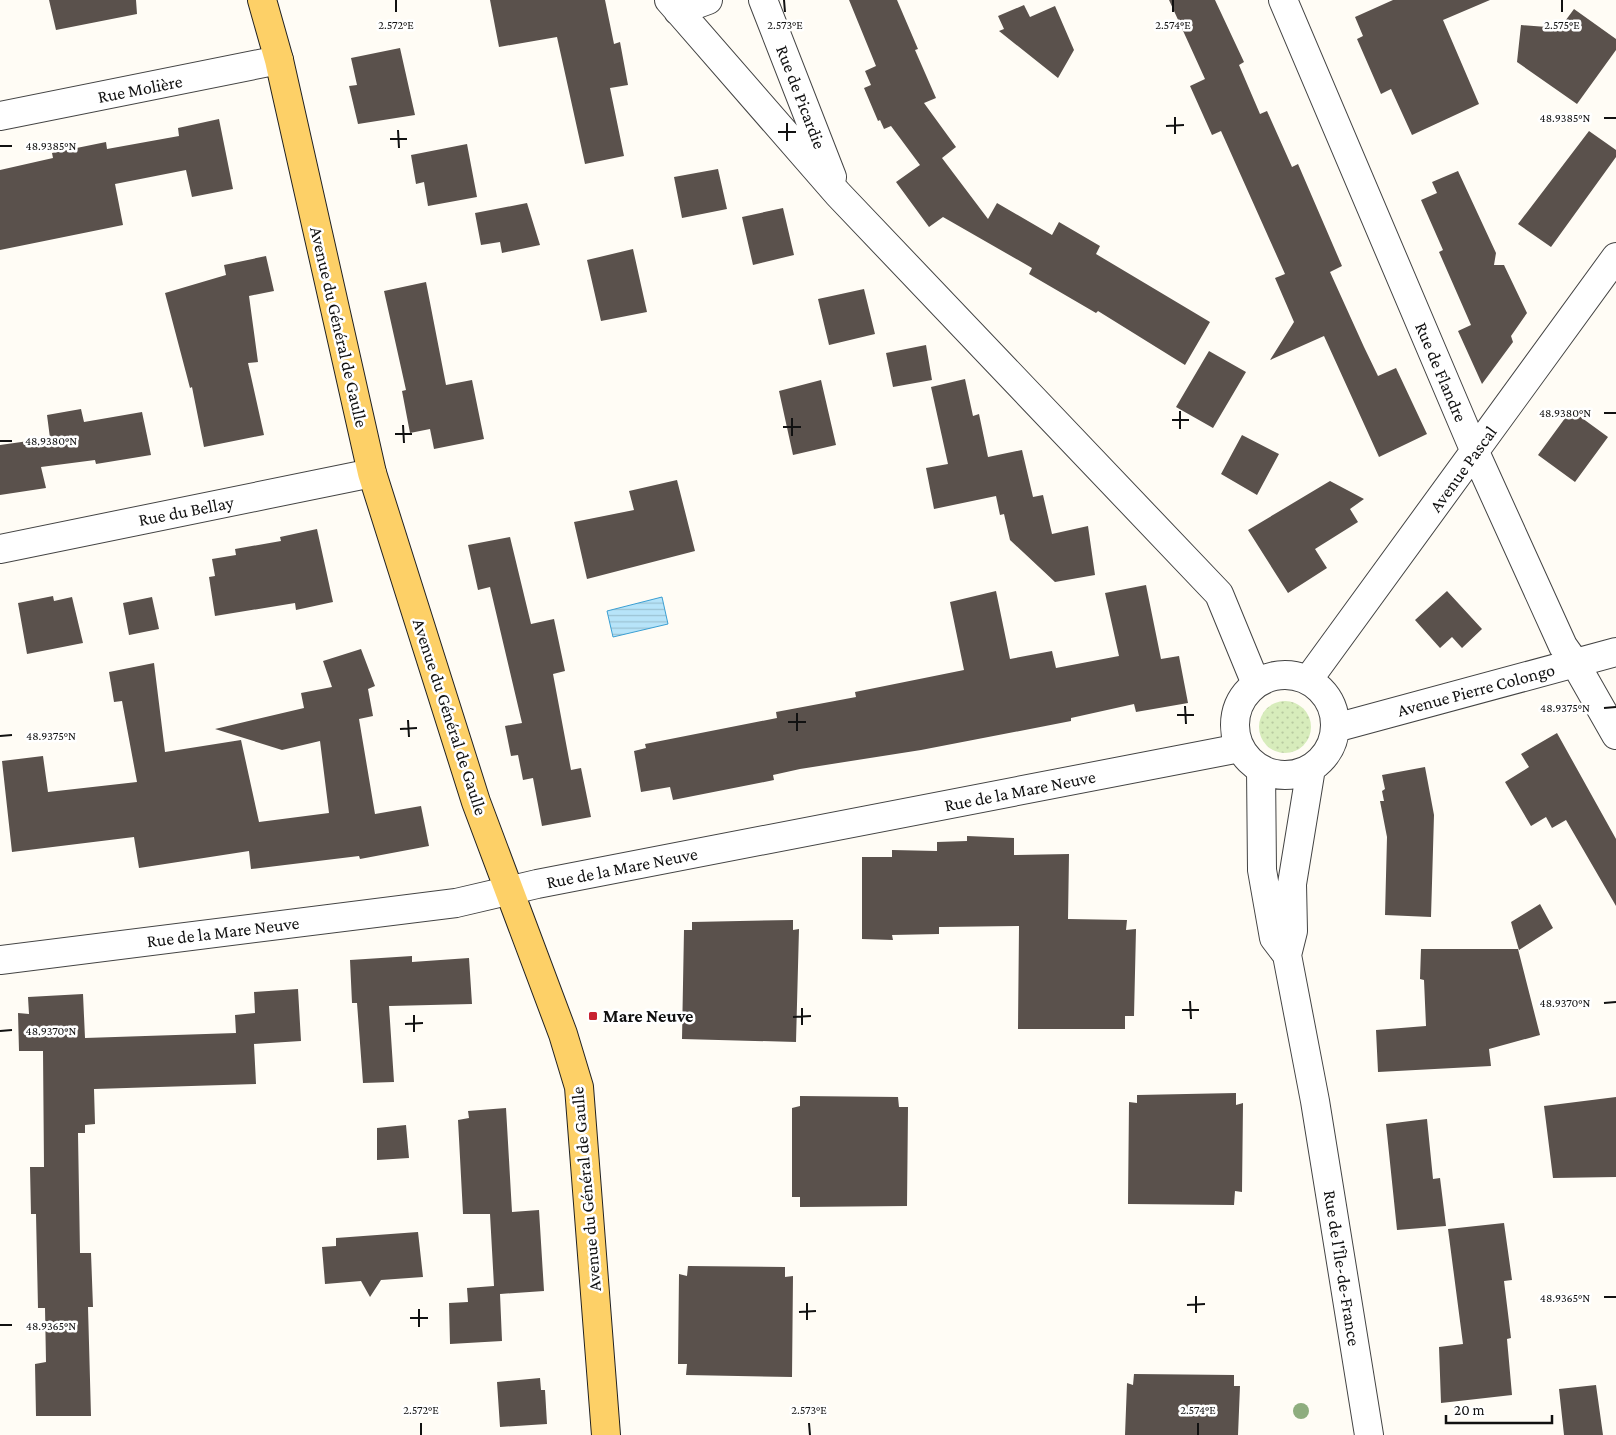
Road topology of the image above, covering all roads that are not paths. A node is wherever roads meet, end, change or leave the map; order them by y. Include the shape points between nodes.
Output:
1 (262, 0) edge
2 (708, 0) edge
3 (763, 0) edge
4 (1283, 0) edge
5 (674, 6) edge
6 (279, 60) junction
7 (0, 116) edge
8 (838, 194) junction
9 (1616, 257) edge
10 (1475, 452) junction
11 (372, 473) junction
12 (0, 549) edge
13 (1616, 652) edge
14 (1575, 663) junction
15 (1308, 680) junction
16 (1256, 684) junction
17 (1335, 728) junction
18 (1616, 734) edge
19 (1240, 748) junction
20 (1311, 768) junction
21 (1261, 769) junction
22 (509, 891) junction
23 (1287, 955) junction
24 (0, 960) edge
25 (606, 1435) edge
26 (1369, 1435) edge

1 - 6 main road, Avenue du Général de Gaulle
2 - 5 street
3 - 8 street, Rue de Picardie
4 - 10 street, Rue de Flandre
5 - 8 street
6 - 7 street, Rue Molière
6 - 11 main road, Avenue du Général de Gaulle
8 - 16 street via 1219,594
9 - 10 street, Avenue Pascal
10 - 14 street, Rue de Flandre via 1563,646
10 - 15 street, Avenue Pascal
11 - 12 street, Rue du Bellay
11 - 22 main road, Avenue du Général de Gaulle via 476,802
13 - 14 street, Avenue Pierre Colongo
14 - 17 street, Avenue Pierre Colongo
14 - 18 street, Rue de Flandre
15 - 16 street via 1285,674
15 - 17 street via 1329,700
16 - 19 street via 1245,694 1234,720
17 - 20 street via 1328,751
19 - 21 street
19 - 22 street, Rue de la Mare Neuve
20 - 21 street via 1291,774
20 - 23 street via 1292,884 1293,931
21 - 23 street via 1262,870 1274,938
22 - 24 street, Rue de la Mare Neuve via 456,903
22 - 25 main road, Avenue du Général de Gaulle via 563,1034 579,1087
23 - 26 street, Rue de l'Île-de-France via 1315,1101

